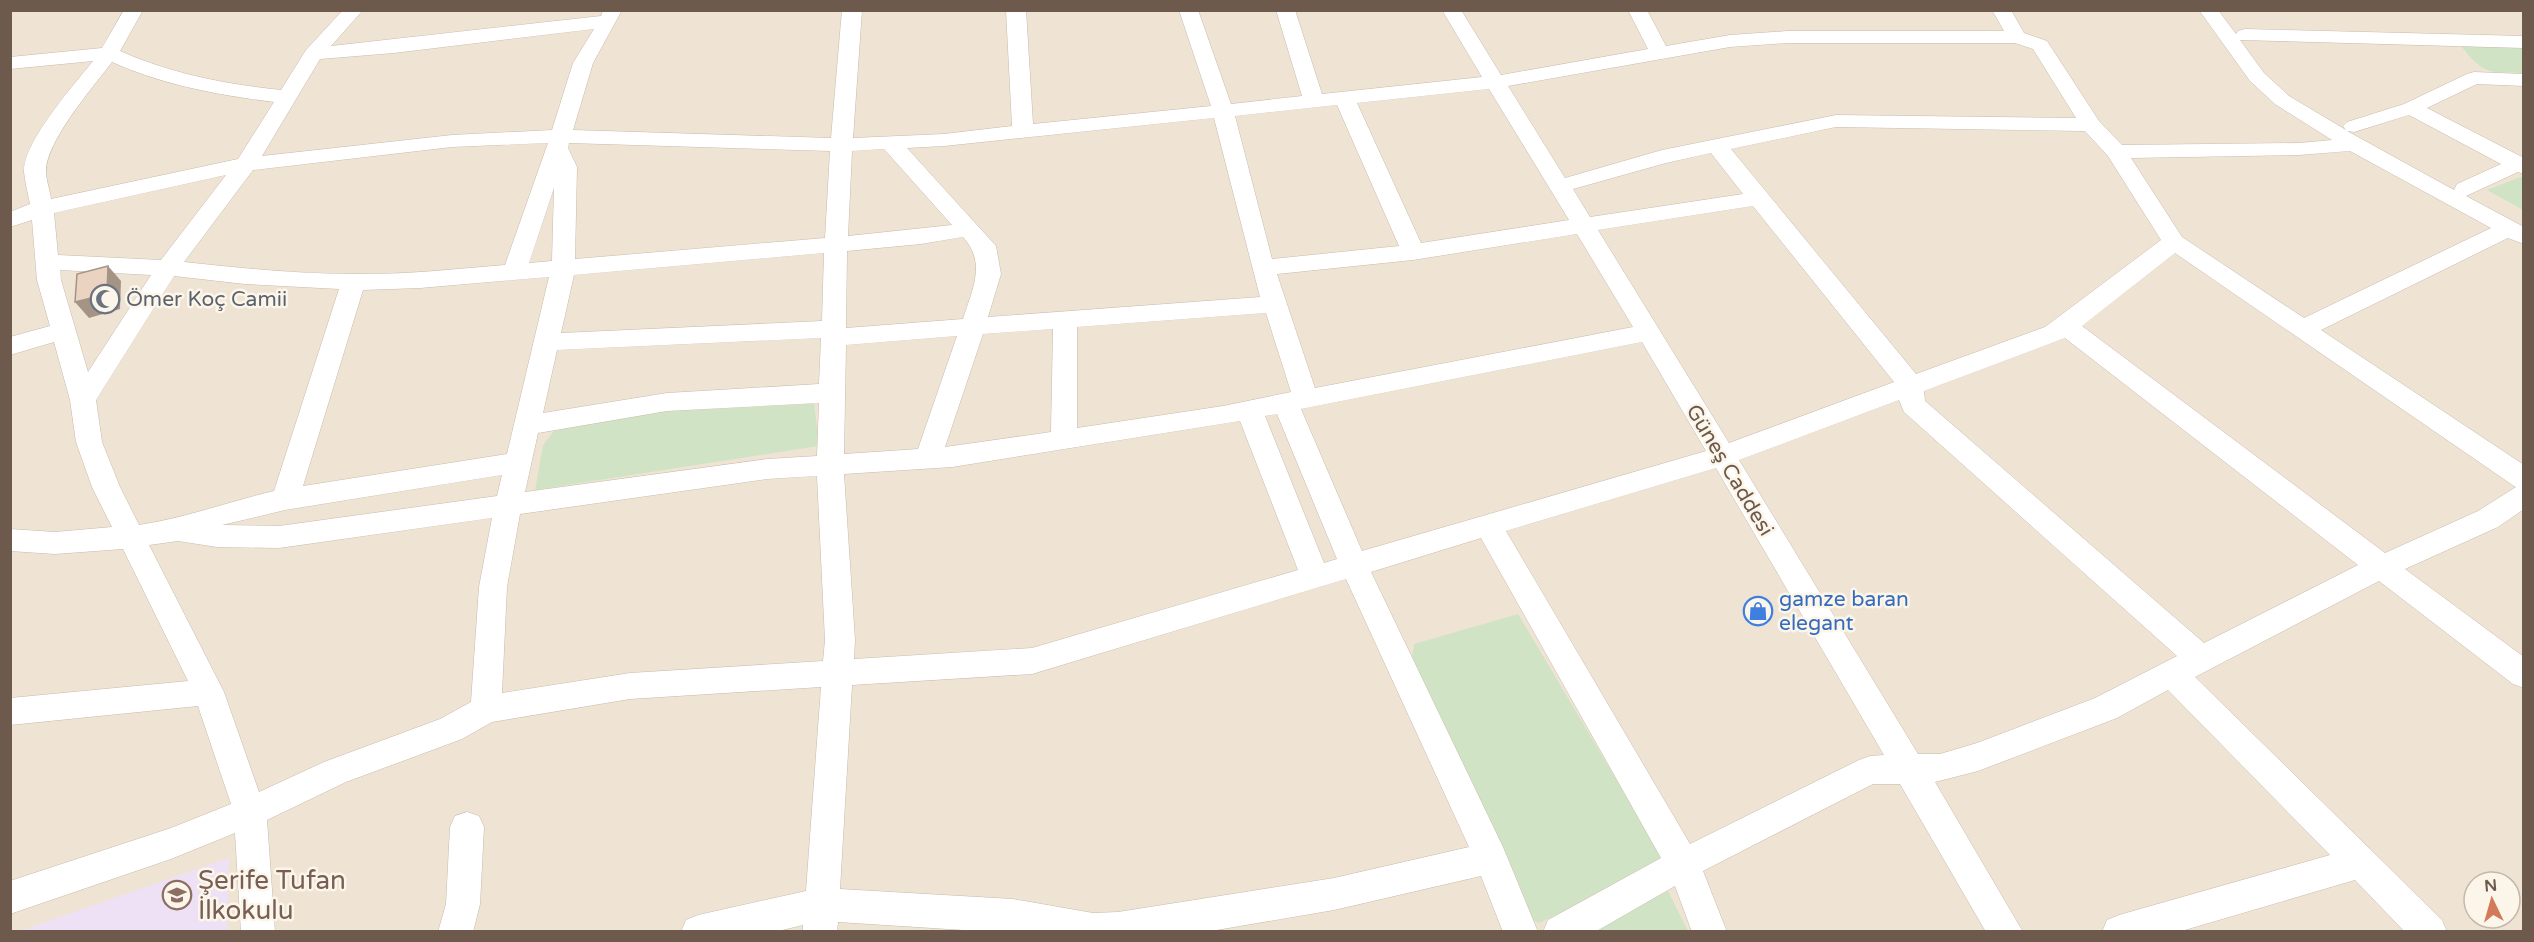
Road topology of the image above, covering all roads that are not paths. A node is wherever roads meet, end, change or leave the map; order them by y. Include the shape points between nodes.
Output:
1 (134, 10) edge
2 (354, 10) edge
3 (852, 10) edge
4 (1016, 10) edge
5 (1188, 10) edge
6 (1285, 10) edge
7 (1451, 10) edge
8 (1637, 10) edge
9 (2001, 10) edge
10 (2208, 10) edge
11 (2229, 10) edge
12 (611, 16) edge
13 (2246, 35) junction
14 (2017, 37) junction
15 (2444, 40) junction
16 (2523, 42) edge
17 (110, 53) junction
18 (313, 54) junction
19 (1660, 54) junction
20 (10, 63) edge
21 (2481, 77) junction
22 (2523, 80) edge
23 (1495, 82) junction
24 (285, 97) junction
25 (1344, 97) junction
26 (1314, 100) junction
27 (2411, 108) junction
28 (1223, 110) junction
29 (2091, 125) junction
30 (1023, 131) junction
31 (2354, 135) junction
32 (558, 142) junction
33 (890, 143) junction
34 (842, 145) junction
35 (1716, 145) junction
36 (2116, 152) junction
37 (246, 164) junction
38 (2521, 166) edge
39 (1560, 186) junction
40 (2465, 189) junction
41 (1760, 198) junction
42 (42, 208) junction
43 (10, 220) edge
44 (1583, 226) junction
45 (969, 229) junction
46 (2518, 229) edge
47 (2174, 242) junction
48 (836, 243) junction
49 (1413, 252) junction
50 (47, 262) junction
51 (167, 268) junction
52 (1263, 268) junction
53 (562, 269) junction
54 (514, 272) junction
55 (353, 282) junction
56 (1274, 304) junction
57 (1065, 320) junction
58 (974, 327) junction
59 (2066, 327) junction
60 (2302, 329) junction
61 (63, 331) junction
62 (1649, 332) junction
63 (834, 333) junction
64 (547, 342) junction
65 (10, 346) edge
66 (1910, 385) junction
67 (832, 393) junction
68 (83, 400) junction
69 (1295, 401) junction
70 (1249, 410) junction
71 (528, 425) junction
72 (1064, 440) junction
73 (1722, 456) junction
74 (928, 458) junction
75 (519, 462) junction
76 (830, 465) junction
77 (2523, 478) edge
78 (2523, 495) edge
79 (285, 498) junction
80 (508, 506) junction
81 (1488, 525) junction
82 (178, 530) junction
83 (131, 537) junction
84 (10, 540) edge
85 (1354, 565) junction
86 (2382, 566) junction
87 (1315, 577) junction
88 (2201, 659) junction
89 (838, 672) junction
90 (2173, 675) junction
91 (2523, 675) edge
92 (209, 692) junction
93 (486, 709) junction
94 (10, 712) edge
95 (1908, 770) junction
96 (250, 812) junction
97 (467, 827) dead end
98 (1491, 858) junction
99 (2361, 862) junction
100 (1683, 864) junction
101 (10, 898) edge
102 (821, 918) edge
103 (1093, 931) edge
104 (258, 932) edge
105 (455, 932) edge
106 (698, 932) edge
107 (1521, 932) edge
108 (1560, 932) edge
109 (1710, 932) edge
110 (2006, 932) edge
111 (2119, 932) edge
112 (2430, 932) edge

1 - 17 street
2 - 18 street
3 - 34 street
4 - 30 street
5 - 28 street
6 - 26 street
7 - 23 street, Güneş Caddesi
8 - 19 street
9 - 14 street
10 - 31 street via 2266,87 2308,117
11 - 13 street
12 - 18 street via 394,47
12 - 32 street via 583,63
13 - 15 street
13 - 31 street via 2282,77
14 - 19 street via 1787,37 1730,41
14 - 29 street via 2040,45
15 - 16 street
15 - 21 street
17 - 20 street
17 - 24 street via 144,69 219,89
17 - 42 street via 60,117 38,154 35,171
18 - 24 street
19 - 23 street
21 - 22 street
21 - 27 street
23 - 25 street
23 - 39 street, Güneş Caddesi
24 - 37 street
25 - 26 street
25 - 49 street
26 - 28 street
27 - 31 street
27 - 38 street
28 - 30 street
28 - 52 street
29 - 35 street via 1836,121
29 - 36 street
30 - 33 street
31 - 36 street via 2299,149
31 - 40 street
31 - 46 street
32 - 34 street
32 - 37 street via 452,141
32 - 53 street via 566,167
32 - 54 street
33 - 34 street
33 - 45 street
34 - 48 street
35 - 39 street
35 - 41 street
36 - 47 street
37 - 42 street
37 - 51 street
38 - 40 street
39 - 44 street, Güneş Caddesi
40 - 46 street
41 - 44 street
41 - 66 street
42 - 43 street
42 - 50 street
44 - 49 street
44 - 62 street, Güneş Caddesi
45 - 48 street
45 - 58 street via 984,246 989,274
46 - 60 street
47 - 59 street
47 - 60 street
48 - 53 street
48 - 63 street
49 - 52 street
50 - 51 street
50 - 61 street
51 - 55 street
51 - 68 street
52 - 56 street
53 - 54 street
53 - 64 street
54 - 55 street
55 - 79 street
56 - 57 street
56 - 69 street
57 - 58 street
57 - 72 street
58 - 63 street
58 - 74 street
59 - 66 street
59 - 86 street
60 - 77 street
61 - 65 street
61 - 68 street
62 - 69 street
62 - 73 street, Güneş Caddesi
63 - 64 street
63 - 67 street
64 - 71 street
66 - 73 street
66 - 88 street via 1913,405
67 - 71 street via 667,402
67 - 76 street
68 - 83 street via 89,442
69 - 70 street
69 - 85 street
70 - 72 street
70 - 87 street
71 - 75 street
72 - 74 street
73 - 81 street
73 - 95 street, Güneş Caddesi
74 - 76 street
75 - 79 street
75 - 80 street
76 - 80 street via 767,469
76 - 89 street via 840,640
78 - 86 street via 2488,519
79 - 82 street
80 - 82 street via 279,537 217,536
80 - 93 street via 493,587
81 - 85 street
81 - 100 street
82 - 83 street
83 - 84 street via 55,543
83 - 92 street
85 - 87 street
85 - 98 street
86 - 88 street
86 - 91 street
87 - 89 street via 1032,661
88 - 90 street
89 - 93 street via 630,686
89 - 102 street
90 - 95 street via 2106,708 1978,757 1940,768
90 - 99 street
92 - 94 street
92 - 96 street
93 - 96 street via 451,729 335,772
95 - 100 street via 1870,770
95 - 110 street, Güneş Caddesi
96 - 101 street
96 - 104 street
97 - 105 street via 463,904
98 - 103 street via 1334,894
98 - 107 street
99 - 111 street
99 - 112 street
100 - 108 street
100 - 109 street
102 - 103 street via 1013,916
102 - 106 street

